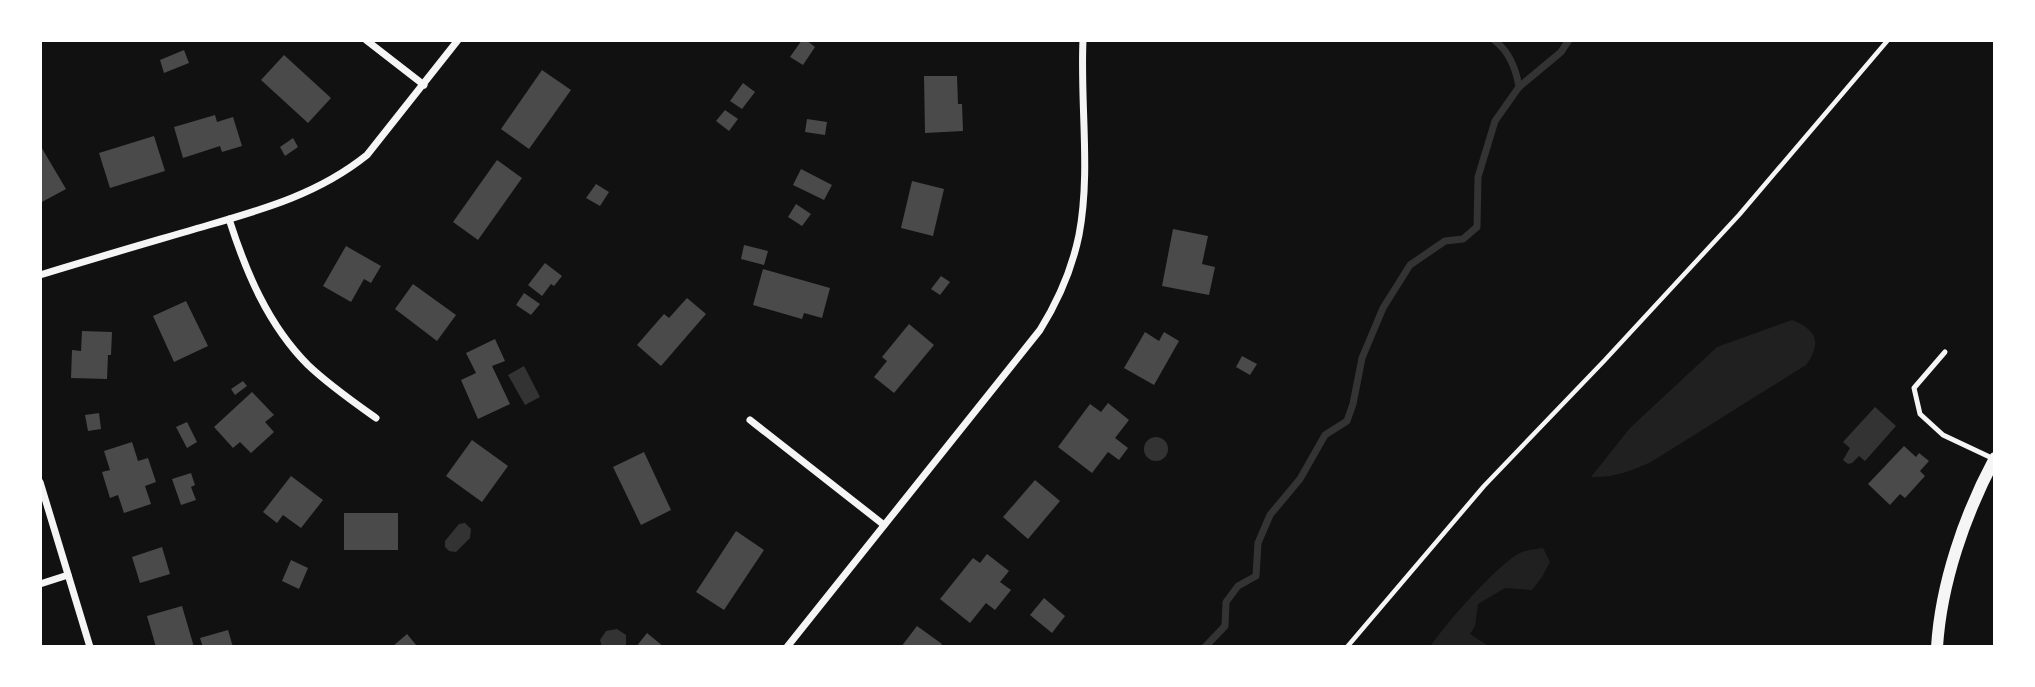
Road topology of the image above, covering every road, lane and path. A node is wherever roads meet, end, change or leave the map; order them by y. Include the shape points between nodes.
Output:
1 (366, 40) edge
2 (458, 40) edge
3 (1083, 40) edge
4 (1888, 40) edge
5 (424, 85) junction
6 (229, 219) junction
7 (40, 275) edge
8 (1945, 352) dead end
9 (376, 418) dead end
10 (750, 420) dead end
11 (1994, 459) edge
12 (40, 482) edge
13 (884, 525) junction
14 (68, 575) junction
15 (40, 584) edge
16 (90, 647) edge
17 (787, 647) edge
18 (1347, 647) edge
19 (1937, 647) edge

1 - 5 street
2 - 5 street
3 - 13 street via 1084,196 1068,274 1040,330
4 - 18 path via 1739,215 1484,486
5 - 6 street via 367,155 349,170 321,187
6 - 7 street
6 - 9 street via 247,270 284,337 335,389
8 - 11 lane via 1914,388 1920,414 1943,435
10 - 13 street
11 - 19 street via 1952,568
12 - 14 street
13 - 17 street
14 - 15 street
14 - 16 street

